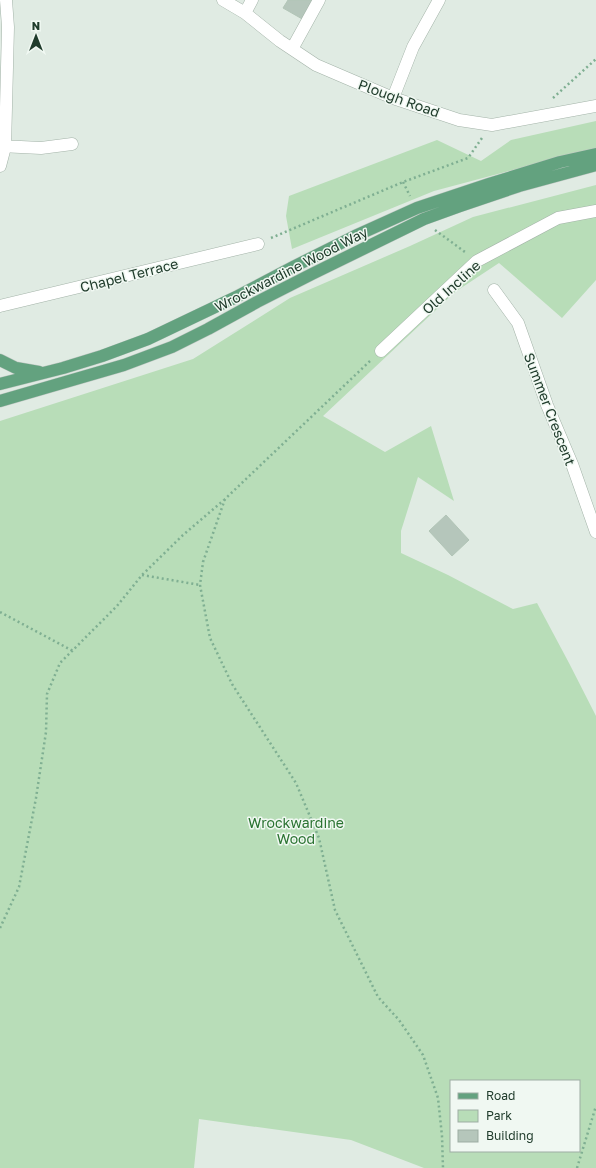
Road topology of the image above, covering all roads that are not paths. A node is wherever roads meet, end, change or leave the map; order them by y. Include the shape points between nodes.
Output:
1 (6, 0) edge
2 (223, 0) edge
3 (252, 0) edge
4 (319, 0) edge
5 (439, 0) edge
6 (245, 13) junction
7 (292, 49) junction
8 (393, 98) junction
9 (596, 106) edge
10 (72, 144) dead end
11 (2, 147) edge
12 (596, 154) edge
13 (596, 165) edge
14 (0, 166) edge
15 (596, 211) edge
16 (258, 244) road end
17 (494, 290) dead end
18 (0, 306) edge
19 (381, 351) road end
20 (0, 360) edge
21 (42, 373) junction
22 (0, 384) edge
23 (0, 401) edge
24 (596, 532) edge

1 - 11 street via 8,27
2 - 6 street, Plough Road
3 - 6 street
4 - 7 street
5 - 8 street via 413,48
6 - 7 street, Plough Road
7 - 8 street, Plough Road via 316,65
8 - 9 street, Plough Road via 459,120 492,125
10 - 11 street via 41,148
11 - 14 street
12 - 21 main road, Wrockwardine Wood Way via 560,162 417,208 148,339 102,356
13 - 23 main road, Wrockwardine Wood Way via 519,186 424,219 172,347 124,365
15 - 19 street, Old Incline via 558,218 477,261
16 - 18 street, Chapel Terrace
17 - 24 street, Summer Crescent via 518,323
20 - 21 main road via 16,368
21 - 22 main road, Wrockwardine Wood Way

